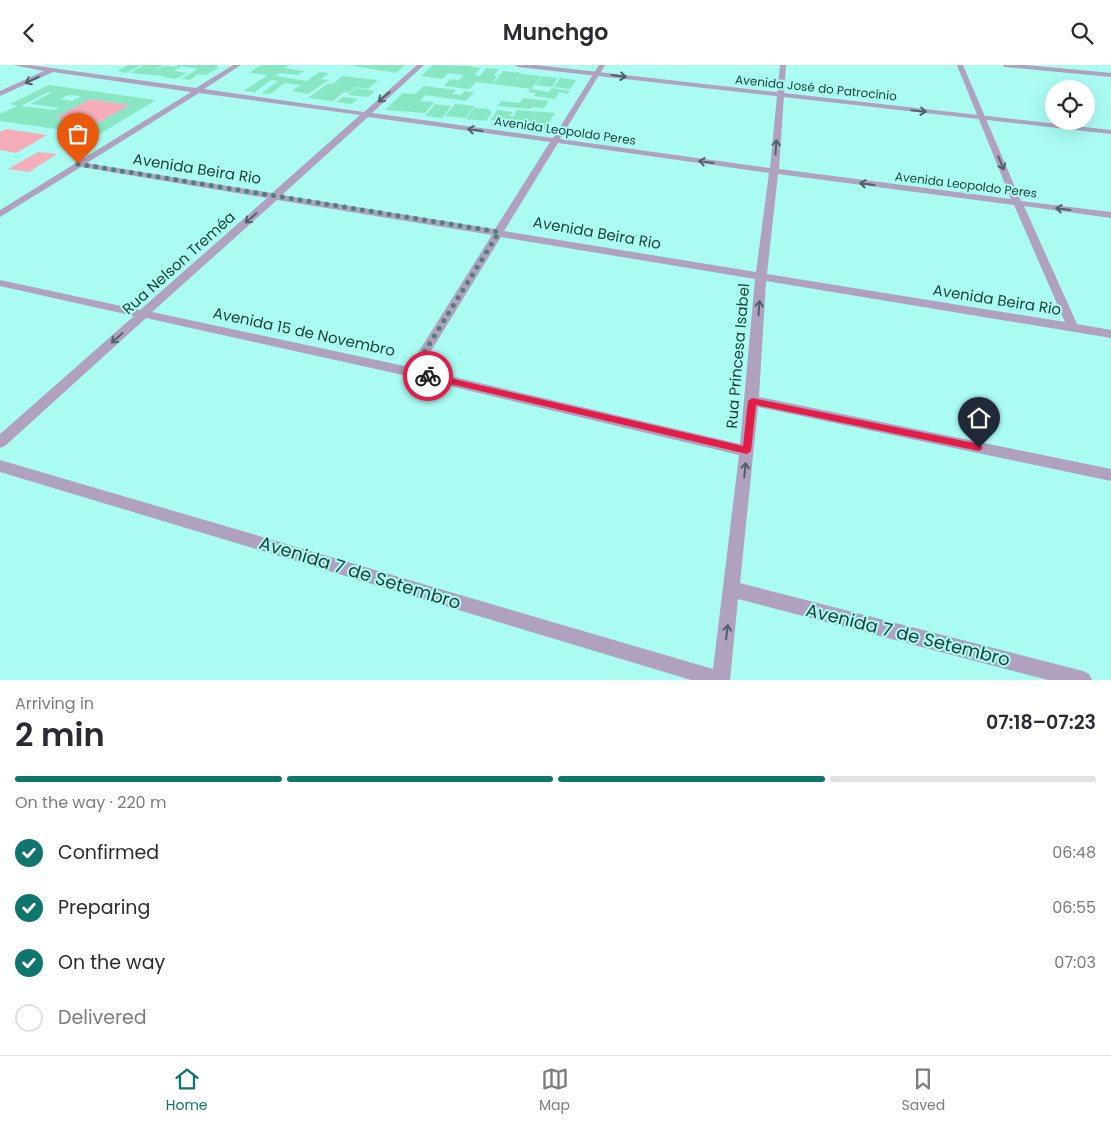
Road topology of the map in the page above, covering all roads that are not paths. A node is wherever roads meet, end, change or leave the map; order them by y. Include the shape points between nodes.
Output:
1 (16, 65) edge
2 (63, 65) edge
3 (238, 65) edge
4 (421, 65) edge
5 (518, 65) edge
6 (602, 65) edge
7 (783, 65) edge
8 (960, 65) edge
9 (1005, 65) edge
10 (53, 70) junction
11 (597, 74) junction
12 (1111, 75) edge
13 (195, 91) junction
14 (0, 94) edge
15 (779, 95) junction
16 (364, 115) junction
17 (982, 118) junction
18 (1111, 132) edge
19 (557, 141) junction
20 (78, 164) junction
21 (773, 171) junction
22 (276, 197) junction
23 (1018, 204) junction
24 (0, 215) edge
25 (1111, 215) edge
26 (499, 232) junction
27 (761, 276) junction
28 (0, 283) edge
29 (144, 313) junction
30 (1073, 328) junction
31 (1111, 334) edge
32 (412, 372) junction
33 (752, 401) junction
34 (0, 442) edge
35 (747, 451) junction
36 (0, 466) edge
37 (1111, 475) edge
38 (732, 589) junction
39 (721, 680) edge
40 (1083, 680) edge

1 - 10 street, Avenida Leopoldo Peres
2 - 10 street
3 - 13 street
4 -> 16 street, Rua Nelson Treméa
5 - 11 street, Avenida José do Patrocínio
6 - 11 street
7 - 15 street, Rua Princesa Isabel
8 - 17 street
9 - 12 street
10 - 13 street, Avenida Leopoldo Peres
10 -> 14 street
11 -> 15 street, Avenida José do Patrocínio
11 - 19 street
13 - 16 street, Avenida Leopoldo Peres
13 - 20 street
15 -> 17 street, Avenida José do Patrocínio
21 -> 15 street, Rua Princesa Isabel
19 -> 16 street, Avenida Leopoldo Peres
16 - 22 street, Rua Nelson Treméa
17 - 18 street, Avenida José do Patrocínio
17 -> 23 street
21 -> 19 street, Avenida Leopoldo Peres
19 - 26 street
20 - 22 street, Avenida Beira Rio
20 - 24 street
23 -> 21 street, Avenida Leopoldo Peres
21 - 27 street, Rua Princesa Isabel
22 - 26 street, Avenida Beira Rio
22 -> 29 street, Rua Nelson Treméa
25 -> 23 street, Avenida Leopoldo Peres
23 - 30 street
26 - 27 street, Avenida Beira Rio
26 - 32 street
27 - 30 street, Avenida Beira Rio
33 -> 27 street, Rua Princesa Isabel
28 - 29 street, Avenida 15 de Novembro
29 - 32 street, Avenida 15 de Novembro
29 -> 34 street, Rua Nelson Treméa
30 - 31 street, Avenida Beira Rio
32 - 35 street, Avenida 15 de Novembro
33 - 35 street, Rua Princesa Isabel
33 - 37 street
38 -> 35 street, Rua Princesa Isabel
36 - 39 street, Avenida 7 de Setembro
39 -> 38 street, Rua Princesa Isabel
38 - 40 street, Avenida 7 de Setembro

